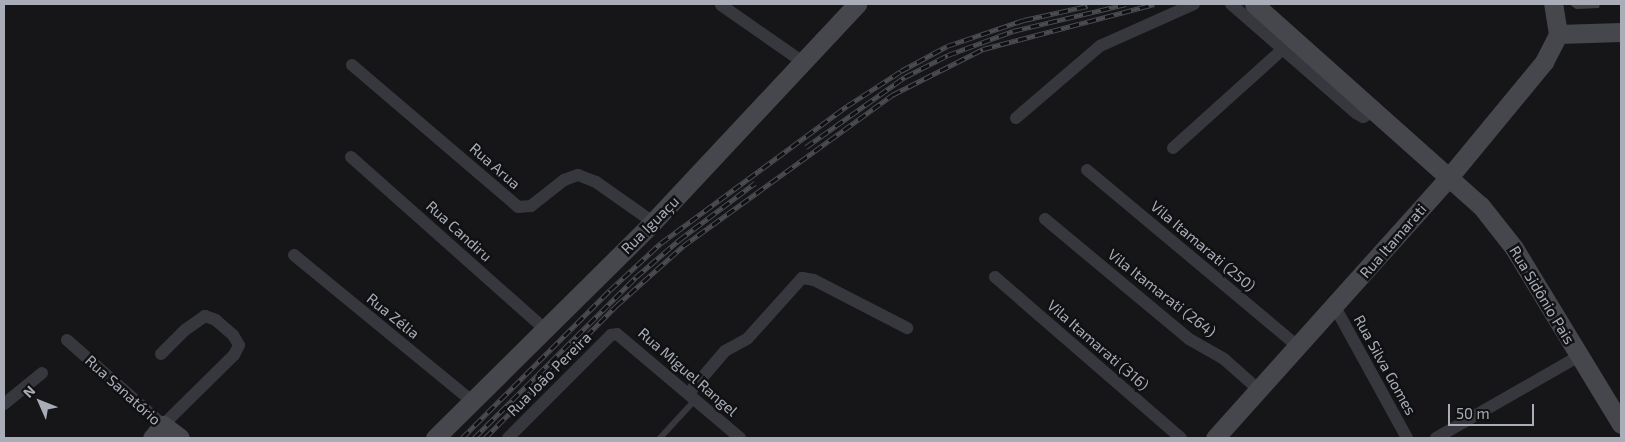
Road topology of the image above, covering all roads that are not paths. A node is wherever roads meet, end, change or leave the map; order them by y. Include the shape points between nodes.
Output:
1 (857, 4) edge
2 (1194, 4) edge
3 (1231, 4) edge
4 (1254, 4) edge
5 (1553, 4) edge
6 (721, 5) edge
7 (1621, 32) edge
8 (1558, 34) junction
9 (1282, 50) junction
10 (804, 63) junction
11 (352, 65) dead end
12 (1371, 107) junction
13 (1016, 118) dead end
14 (1173, 148) dead end
15 (351, 157) dead end
16 (1087, 170) dead end
17 (1450, 176) junction
18 (1045, 219) dead end
19 (653, 222) junction
20 (294, 255) dead end
21 (995, 277) dead end
22 (1335, 307) junction
23 (907, 328) dead end
24 (545, 329) junction
25 (614, 334) joint
26 (67, 340) dead end
27 (1299, 347) junction
28 (160, 354) dead end
29 (1579, 356) junction
30 (42, 373) dead end
31 (1260, 390) junction
32 (692, 397) junction
33 (472, 401) junction
34 (4, 404) edge
35 (1621, 424) edge
36 (157, 432) edge
37 (180, 438) edge
38 (435, 438) edge
39 (508, 438) edge
40 (660, 438) edge
41 (740, 438) edge
42 (1181, 438) edge
43 (1216, 438) edge
44 (1407, 438) edge
45 (1436, 438) edge

1 - 10 main road, Rua Iguaçu
2 - 13 street via 1100,46
3 - 9 street
4 - 12 main road, Rua Sidônio Pais
5 - 8 main road
6 - 10 street
7 - 8 main road
8 - 17 main road, Rua Itamarati via 1552,51
9 - 12 street via 1358,115 1366,116
9 - 14 street
10 - 19 main road, Rua Iguaçu
11 - 19 street, Rua Arua via 518,207 531,206 564,180 578,175 596,182
12 - 17 main road, Rua Sidônio Pais
15 - 24 street, Rua Candiru
16 - 27 street, Vila Itamarati (250)
17 - 22 main road, Rua Itamarati
17 - 29 main road, Rua Sidônio Pais via 1481,206 1514,248
18 - 31 street, Vila Itamarati (264) via 1189,339 1224,359
19 - 24 main road, Rua Iguaçu
20 - 33 street, Rua Zélia
21 - 42 street, Vila Itamarati (316)
22 - 27 main road, Rua Itamarati
22 - 44 street, Rua Silva Gomes
23 - 32 street via 814,280 802,278 751,334 725,351
24 - 33 main road, Rua Iguaçu
25 - 32 street, Rua Miguel Rangel via 620,335
25 - 39 street, Rua João Pereira
26 - 36 street, Rua Sanatório
27 - 31 main road, Rua Itamarati
28 - 36 street via 205,316 216,320 233,334 238,345 234,355
29 - 35 main road, Rua Sidônio Pais
29 - 45 street
30 - 34 street
31 - 43 main road, Rua Itamarati
32 - 40 lane
32 - 41 street, Rua Miguel Rangel
33 - 38 main road, Rua Iguaçu
36 - 37 main road, Rua Sanatório

